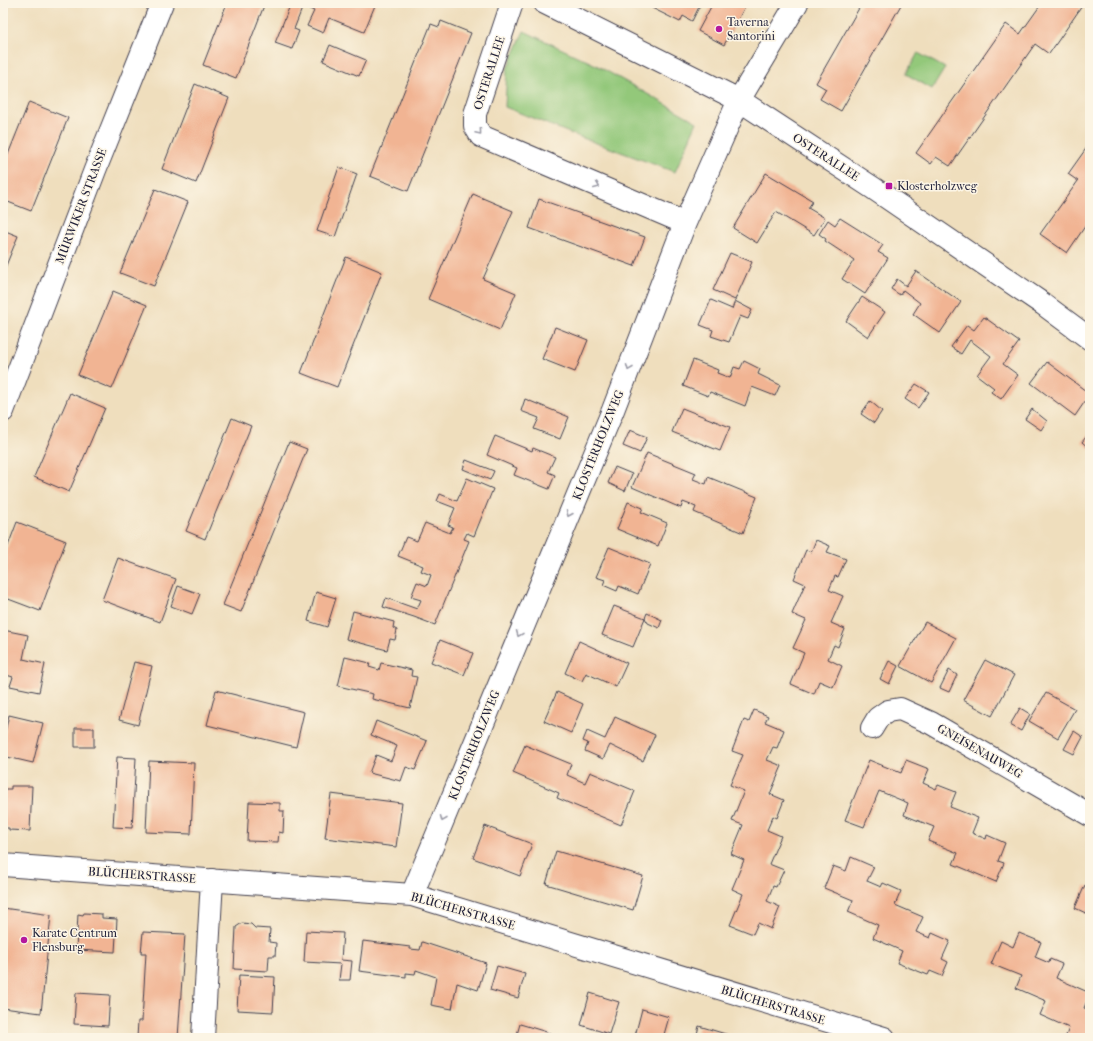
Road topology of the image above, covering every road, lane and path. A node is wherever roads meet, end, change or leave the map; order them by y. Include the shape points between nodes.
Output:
1 (162, 3) edge
2 (512, 3) edge
3 (545, 3) edge
4 (797, 3) edge
5 (739, 100) junction
6 (685, 223) junction
7 (1090, 339) edge
8 (3, 411) edge
9 (872, 728) dead end
10 (1090, 815) edge
11 (3, 865) edge
12 (212, 880) junction
13 (412, 895) junction
14 (203, 1038) edge
15 (884, 1038) edge

1 - 8 street, MÜRWIKER STRASSE
2 -> 6 street, OSTERALLEE via 475,114 474,126 481,136
3 - 5 street, OSTERALLEE
4 - 5 street, KLOSTERHOLZWEG
5 - 6 street, KLOSTERHOLZWEG
5 - 7 street, OSTERALLEE via 886,197
6 -> 13 street, KLOSTERHOLZWEG via 613,410
9 - 10 street, GNEISENAUWEG via 878,718 888,711 900,710 931,723
11 - 12 street, BLÜCHERSTRASSE
12 - 13 street, BLÜCHERSTRASSE
12 - 14 street
13 - 15 street, BLÜCHERSTRASSE

